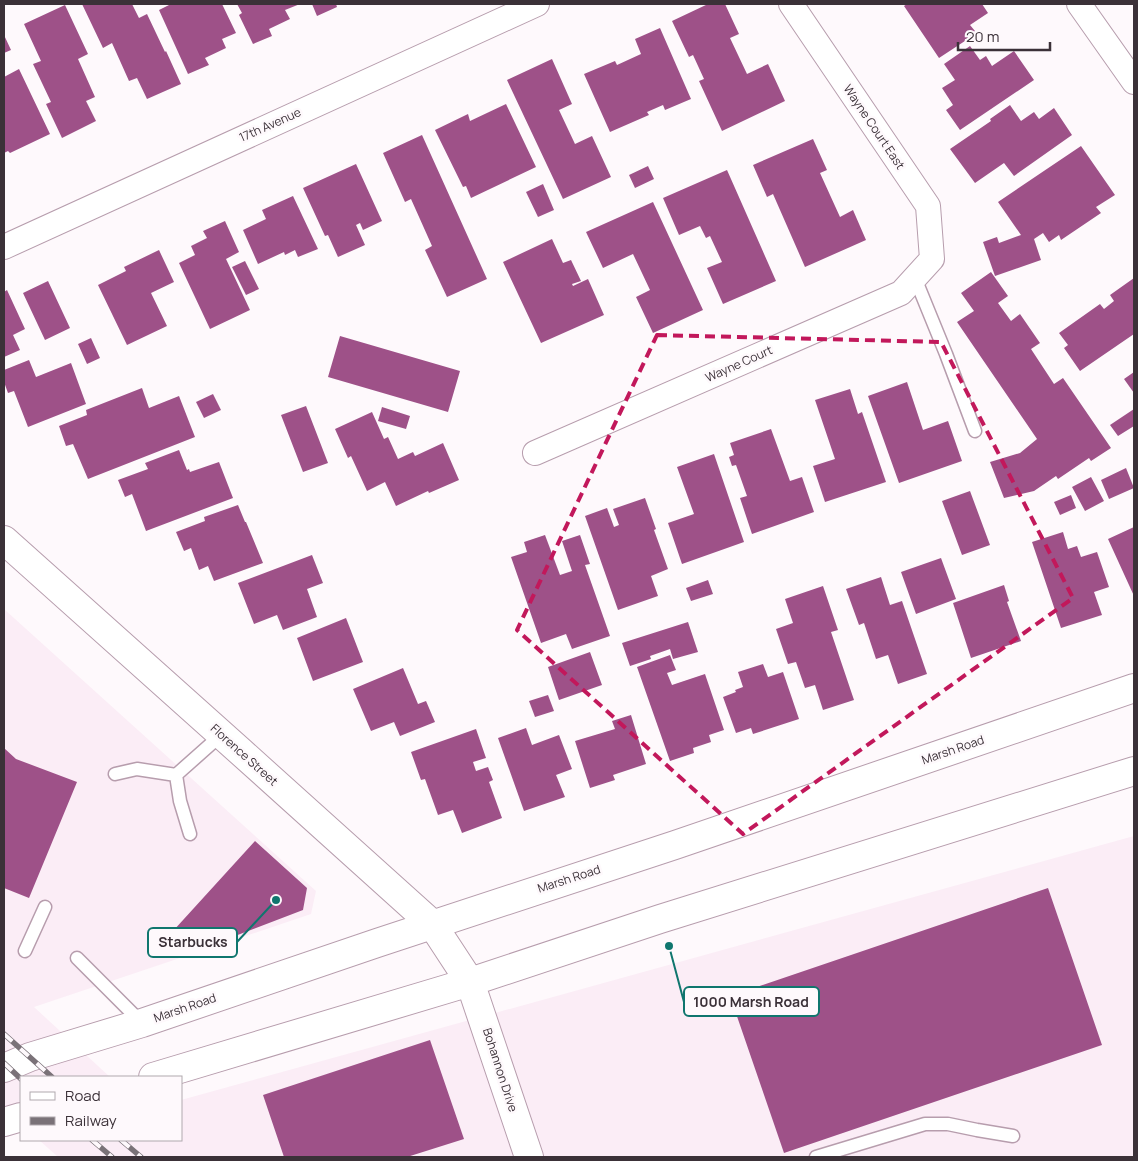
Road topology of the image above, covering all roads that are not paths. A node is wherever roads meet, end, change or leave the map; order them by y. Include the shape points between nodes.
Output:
1 (537, 4) edge
2 (792, 4) edge
3 (1079, 4) edge
4 (1134, 82) edge
5 (4, 246) edge
6 (932, 259) joint
7 (914, 278) junction
8 (975, 431) dead end
9 (535, 453) dead end
10 (4, 540) edge
11 (1134, 688) edge
12 (221, 735) junction
13 (1134, 771) edge
14 (115, 774) dead end
15 (176, 775) junction
16 (190, 834) dead end
17 (45, 907) dead end
18 (432, 924) junction
19 (25, 951) dead end
20 (77, 958) dead end
21 (470, 982) junction
22 (142, 1022) junction
23 (4, 1068) edge
24 (156, 1076) edge
25 (20, 1117) edge
26 (4, 1122) edge
27 (1014, 1136) dead end
28 (529, 1157) edge
29 (816, 1157) edge

1 - 5 street, 17th Avenue
2 - 6 street, Wayne Court East via 928,206
3 - 4 street
6 - 7 street, Wayne Court
7 - 8 lane
7 - 9 street, Wayne Court via 901,293
10 - 12 main road, Florence Street
11 - 18 main road, Marsh Road via 675,845
12 - 15 lane
12 - 18 main road, Florence Street
13 - 21 main road via 660,919
14 - 15 lane via 137,769
15 - 16 lane
17 - 19 lane
18 - 21 main road, Florence Street
18 - 22 main road, Marsh Road
20 - 22 lane
21 - 24 main road
21 - 28 main road, Bohannon Drive
22 - 23 main road, Marsh Road
25 - 26 main road
27 - 29 lane via 948,1124 925,1124

